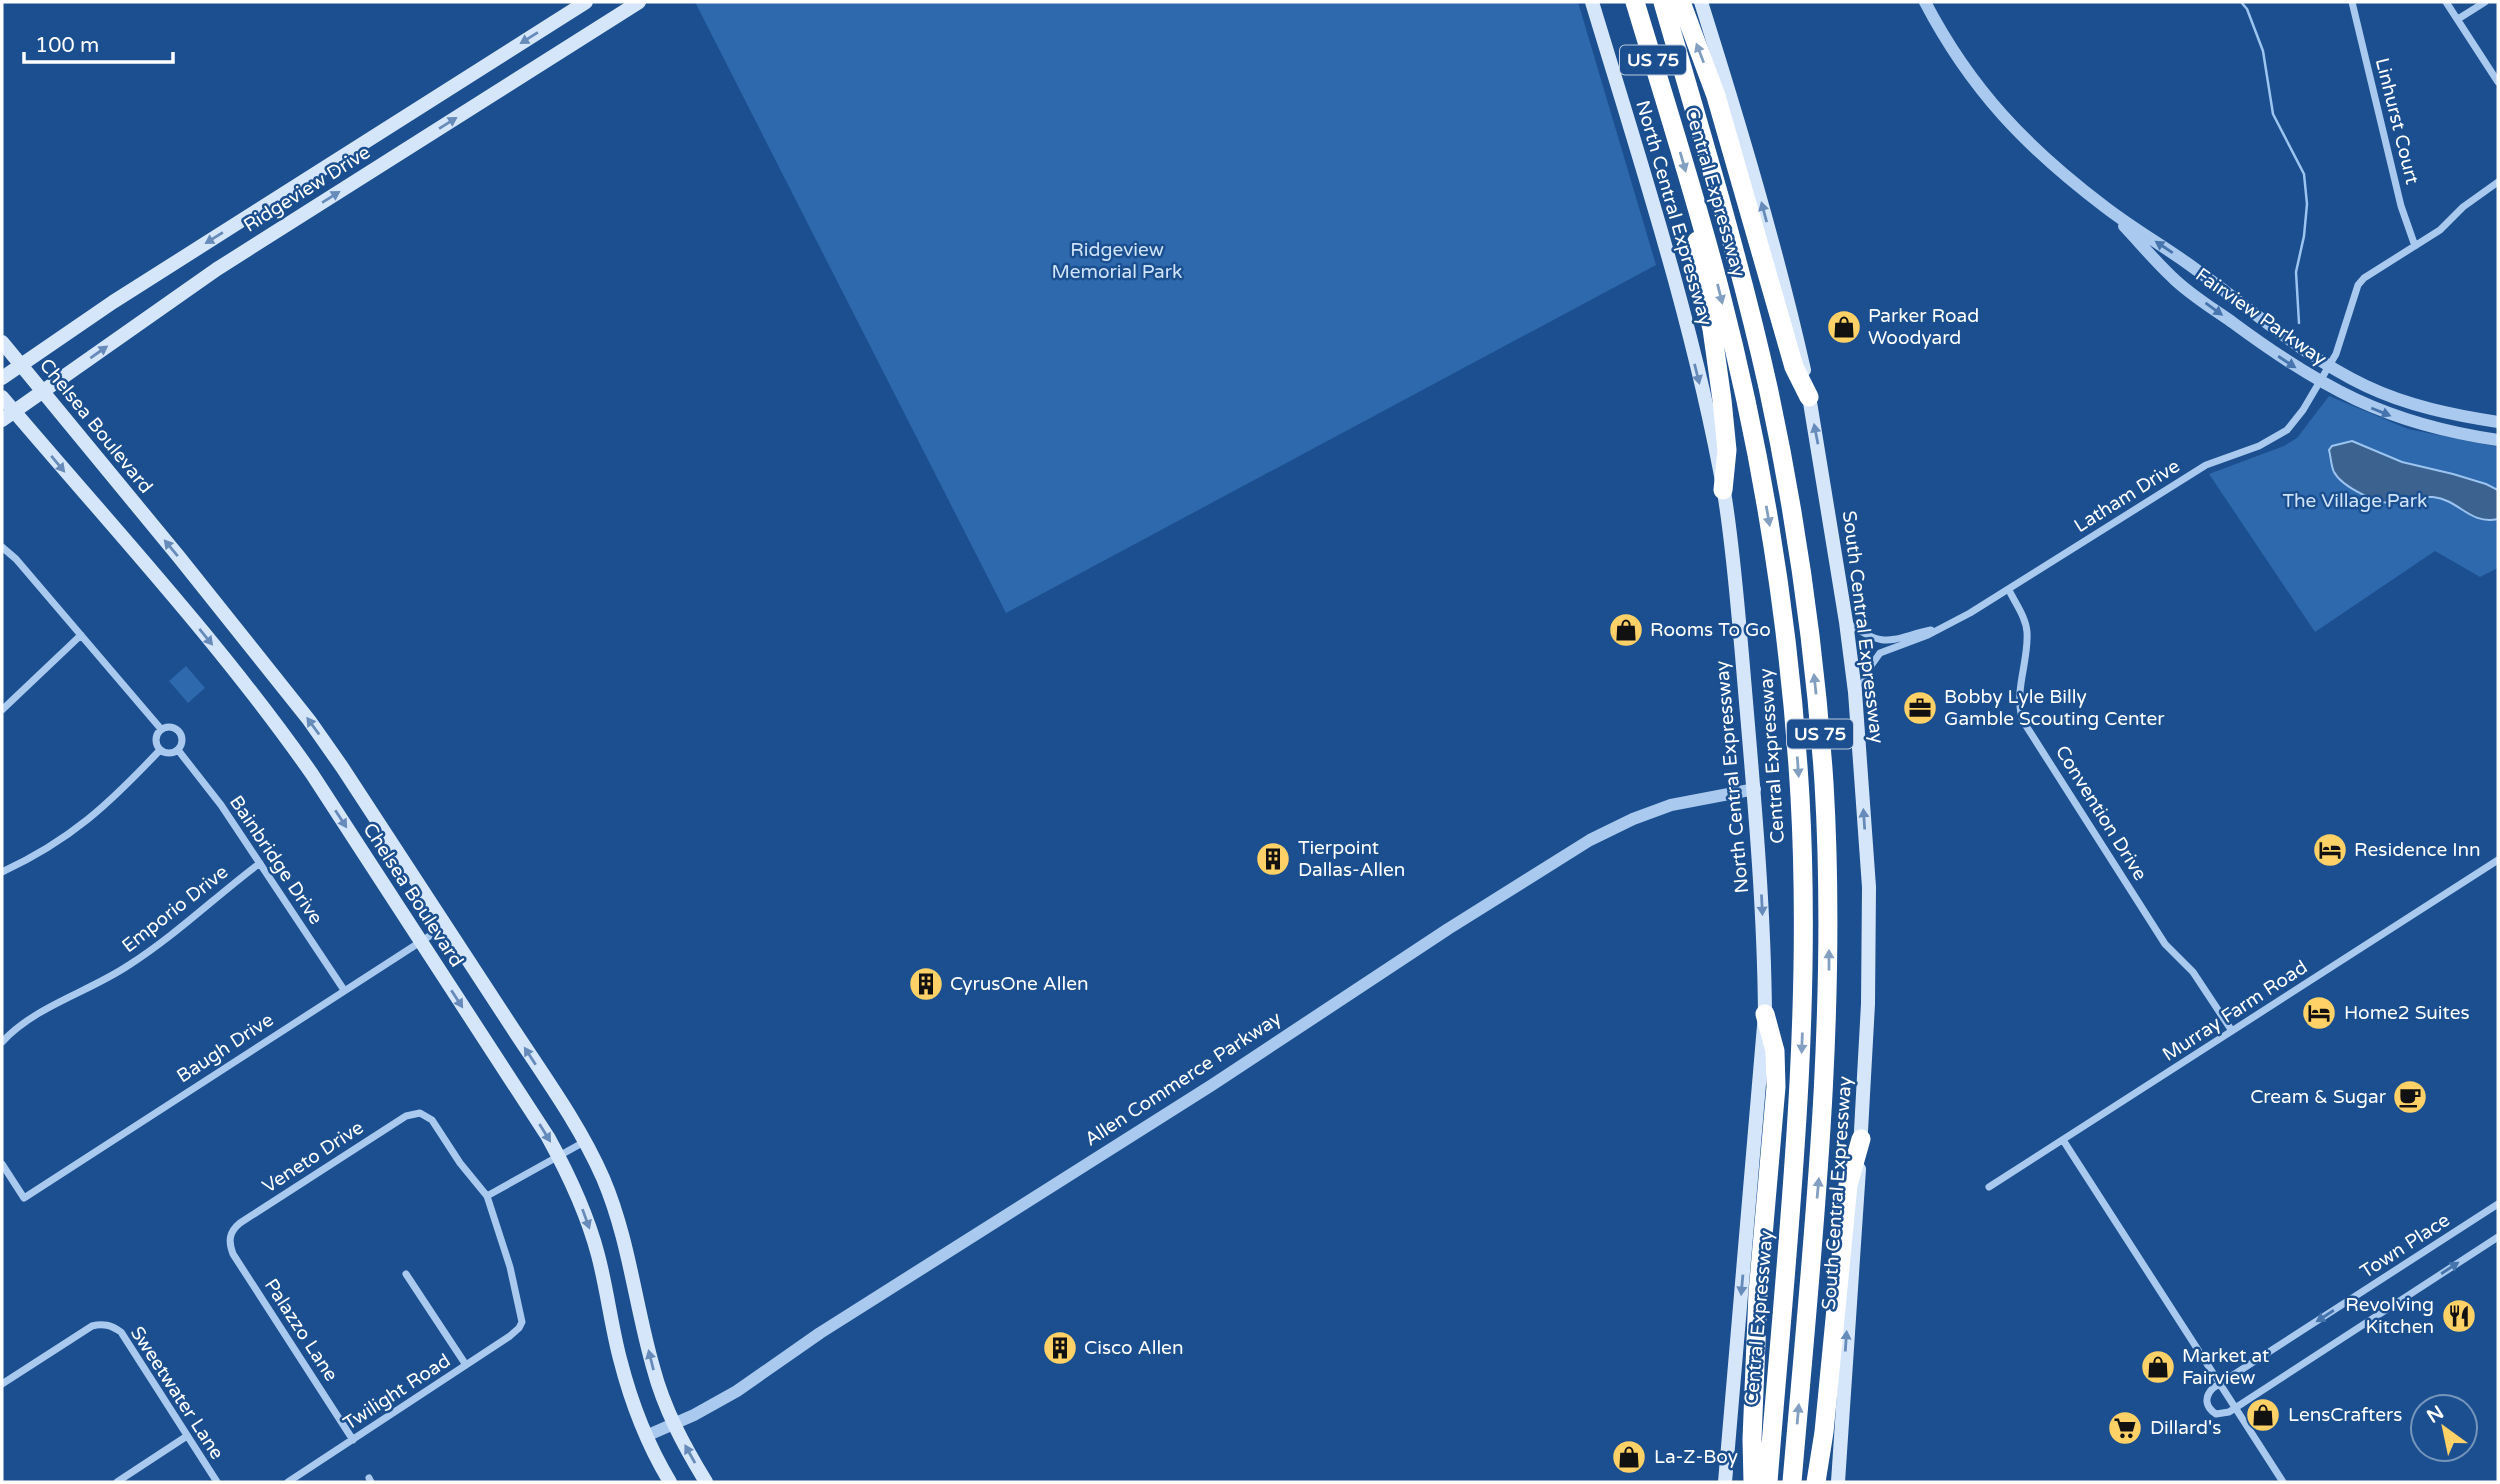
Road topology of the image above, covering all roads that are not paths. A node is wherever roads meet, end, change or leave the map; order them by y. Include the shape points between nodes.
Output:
1 (586, 2) edge
2 (639, 2) edge
3 (1592, 2) edge
4 (1635, 2) edge
5 (1664, 2) edge
6 (1681, 2) edge
7 (1701, 2) edge
8 (1925, 2) edge
9 (2352, 2) edge
10 (2446, 2) edge
11 (2485, 2) edge
12 (2458, 19) junction
13 (2498, 82) edge
14 (2498, 182) edge
15 (1695, 205) junction
16 (2106, 208) junction
17 (2416, 246) junction
18 (2, 342) edge
19 (21, 366) junction
20 (2330, 366) junction
21 (2, 378) edge
22 (2320, 381) junction
23 (43, 391) junction
24 (2, 397) edge
25 (1809, 397) junction
26 (8, 416) edge
27 (2498, 422) edge
28 (2498, 440) edge
29 (1723, 490) junction
30 (2, 547) edge
31 (2009, 590) junction
32 (1846, 622) junction
33 (1939, 628) junction
34 (81, 635) junction
35 (1855, 692) junction
36 (2, 710) edge
37 (161, 729) junction
38 (160, 750) junction
39 (178, 750) junction
40 (1755, 789) junction
41 (2498, 860) edge
42 (260, 863) junction
43 (2, 872) edge
44 (445, 926) junction
45 (420, 941) junction
46 (344, 990) junction
47 (1765, 1014) junction
48 (2232, 1031) junction
49 (2, 1042) edge
50 (1861, 1139) junction
51 (2063, 1140) junction
52 (584, 1142) junction
53 (559, 1156) junction
54 (2, 1164) edge
55 (1989, 1188) dead end
56 (487, 1196) junction
57 (2498, 1204) edge
58 (230, 1236) joint
59 (2498, 1237) edge
60 (406, 1274) dead end
61 (466, 1365) junction
62 (2, 1384) edge
63 (2219, 1384) junction
64 (2235, 1408) junction
65 (674, 1424) junction
66 (187, 1436) junction
67 (646, 1436) junction
68 (353, 1440) junction
69 (117, 1482) edge
70 (217, 1482) edge
71 (288, 1482) edge
72 (670, 1482) edge
73 (706, 1482) edge
74 (1725, 1482) edge
75 (1753, 1482) edge
76 (1768, 1482) edge
77 (1792, 1482) edge
78 (1816, 1482) edge
79 (1838, 1482) edge
80 (2283, 1482) edge

1 -> 19 main road, Ridgeview Drive via 113,302
23 -> 2 main road, Ridgeview Drive via 228,262
3 -> 29 main road, North Central Expressway via 1668,255
4 -> 15 highway, Central Expressway / US 75
77 -> 5 highway, Central Expressway / US 75 via 1827,1034 1828,888 1819,719 1800,562 1770,396
25 -> 6 highway via 1794,367 1716,96
25 -> 7 main road, South Central Expressway via 1742,132
8 - 16 street, Fairview Parkway via 1958,58 2003,118
9 - 17 street, Linhurst Court via 2401,206
10 - 12 street
11 - 12 street
12 - 13 street
14 - 17 street
15 - 29 highway via 1699,273 1712,329 1727,450
15 -> 76 highway, Central Expressway / US 75 via 1741,378 1770,523 1800,797 1802,1043
20 -> 16 street, Fairview Parkway
16 -> 22 street, Fairview Parkway via 2173,279 2274,354
17 - 20 street via 2358,285
18 - 19 main road, Chelsea Boulevard
19 - 21 main road, Ridgeview Drive
19 - 23 main road, Chelsea Boulevard
20 - 22 street, Latham Drive
20 - 27 street, Fairview Parkway via 2403,401
22 -> 28 street, Fairview Parkway via 2397,418
22 - 31 street, Latham Drive via 2303,410 2277,437 2206,466
23 - 26 main road, Ridgeview Drive
44 -> 23 main road, Chelsea Boulevard via 309,720
24 - 26 main road, Chelsea Boulevard
32 -> 25 main road, South Central Expressway
26 -> 45 main road, Chelsea Boulevard via 172,595 274,721
29 - 40 main road, North Central Expressway
30 - 34 street, Bainbridge Drive
31 - 33 street, Latham Drive
31 - 48 street, Convention Drive via 2027,632 2018,699 2023,721 2165,944 2193,972
32 - 33 street, Latham Drive via 1880,640
32 - 35 main road, South Central Expressway
33 - 35 street, Latham Drive via 1880,653
34 - 36 street
34 - 37 street, Bainbridge Drive
50 -> 35 main road, South Central Expressway via 1869,887
37 - 38 street via 155,741
37 - 39 street, Bainbridge Drive via 173,727 180,732
38 - 39 street
38 - 43 street via 79,829
39 - 42 street, Bainbridge Drive
40 -> 47 main road, North Central Expressway
40 - 65 street, Allen Commerce Parkway via 1671,805 1574,849 820,1333 750,1383
41 - 48 street, Murray Farm Road
42 - 46 street, Bainbridge Drive
42 - 49 street, Emporio Drive via 127,967 34,1015
44 - 45 street, Baugh Drive
52 -> 44 main road, Chelsea Boulevard
45 - 46 street, Baugh Drive
45 -> 53 main road, Chelsea Boulevard
46 - 54 street, Baugh Drive via 24,1198
47 -> 74 main road, North Central Expressway
47 - 75 highway via 1775,1051 1776,1087 1758,1293
48 - 51 street, Murray Farm Road
50 - 78 highway via 1848,1185
79 -> 50 main road, South Central Expressway
51 - 55 street, Murray Farm Road
51 - 63 street
52 - 53 street
65 -> 52 main road via 652,1366 614,1207
53 - 56 street
53 -> 67 main road, Chelsea Boulevard via 591,1231 620,1360
56 - 58 street, Veneto Drive via 432,1120 420,1113 406,1116 240,1223
56 - 61 street, Twilight Road via 522,1316 515,1332
57 -> 63 street, Town Place
58 - 68 street, Palazzo Lane via 233,1254
64 -> 59 street
60 - 61 street
61 - 68 street, Twilight Road
62 - 66 street, Sweetwater Lane via 92,1326 107,1325 121,1332
63 - 64 street
63 - 64 street via 2208,1392 2207,1405 2216,1414
64 - 80 street
65 - 67 street, Allen Commerce Parkway
73 -> 65 main road
66 - 69 street
66 - 70 street, Sweetwater Lane
67 - 72 main road, Chelsea Boulevard
68 - 71 street, Twilight Road

